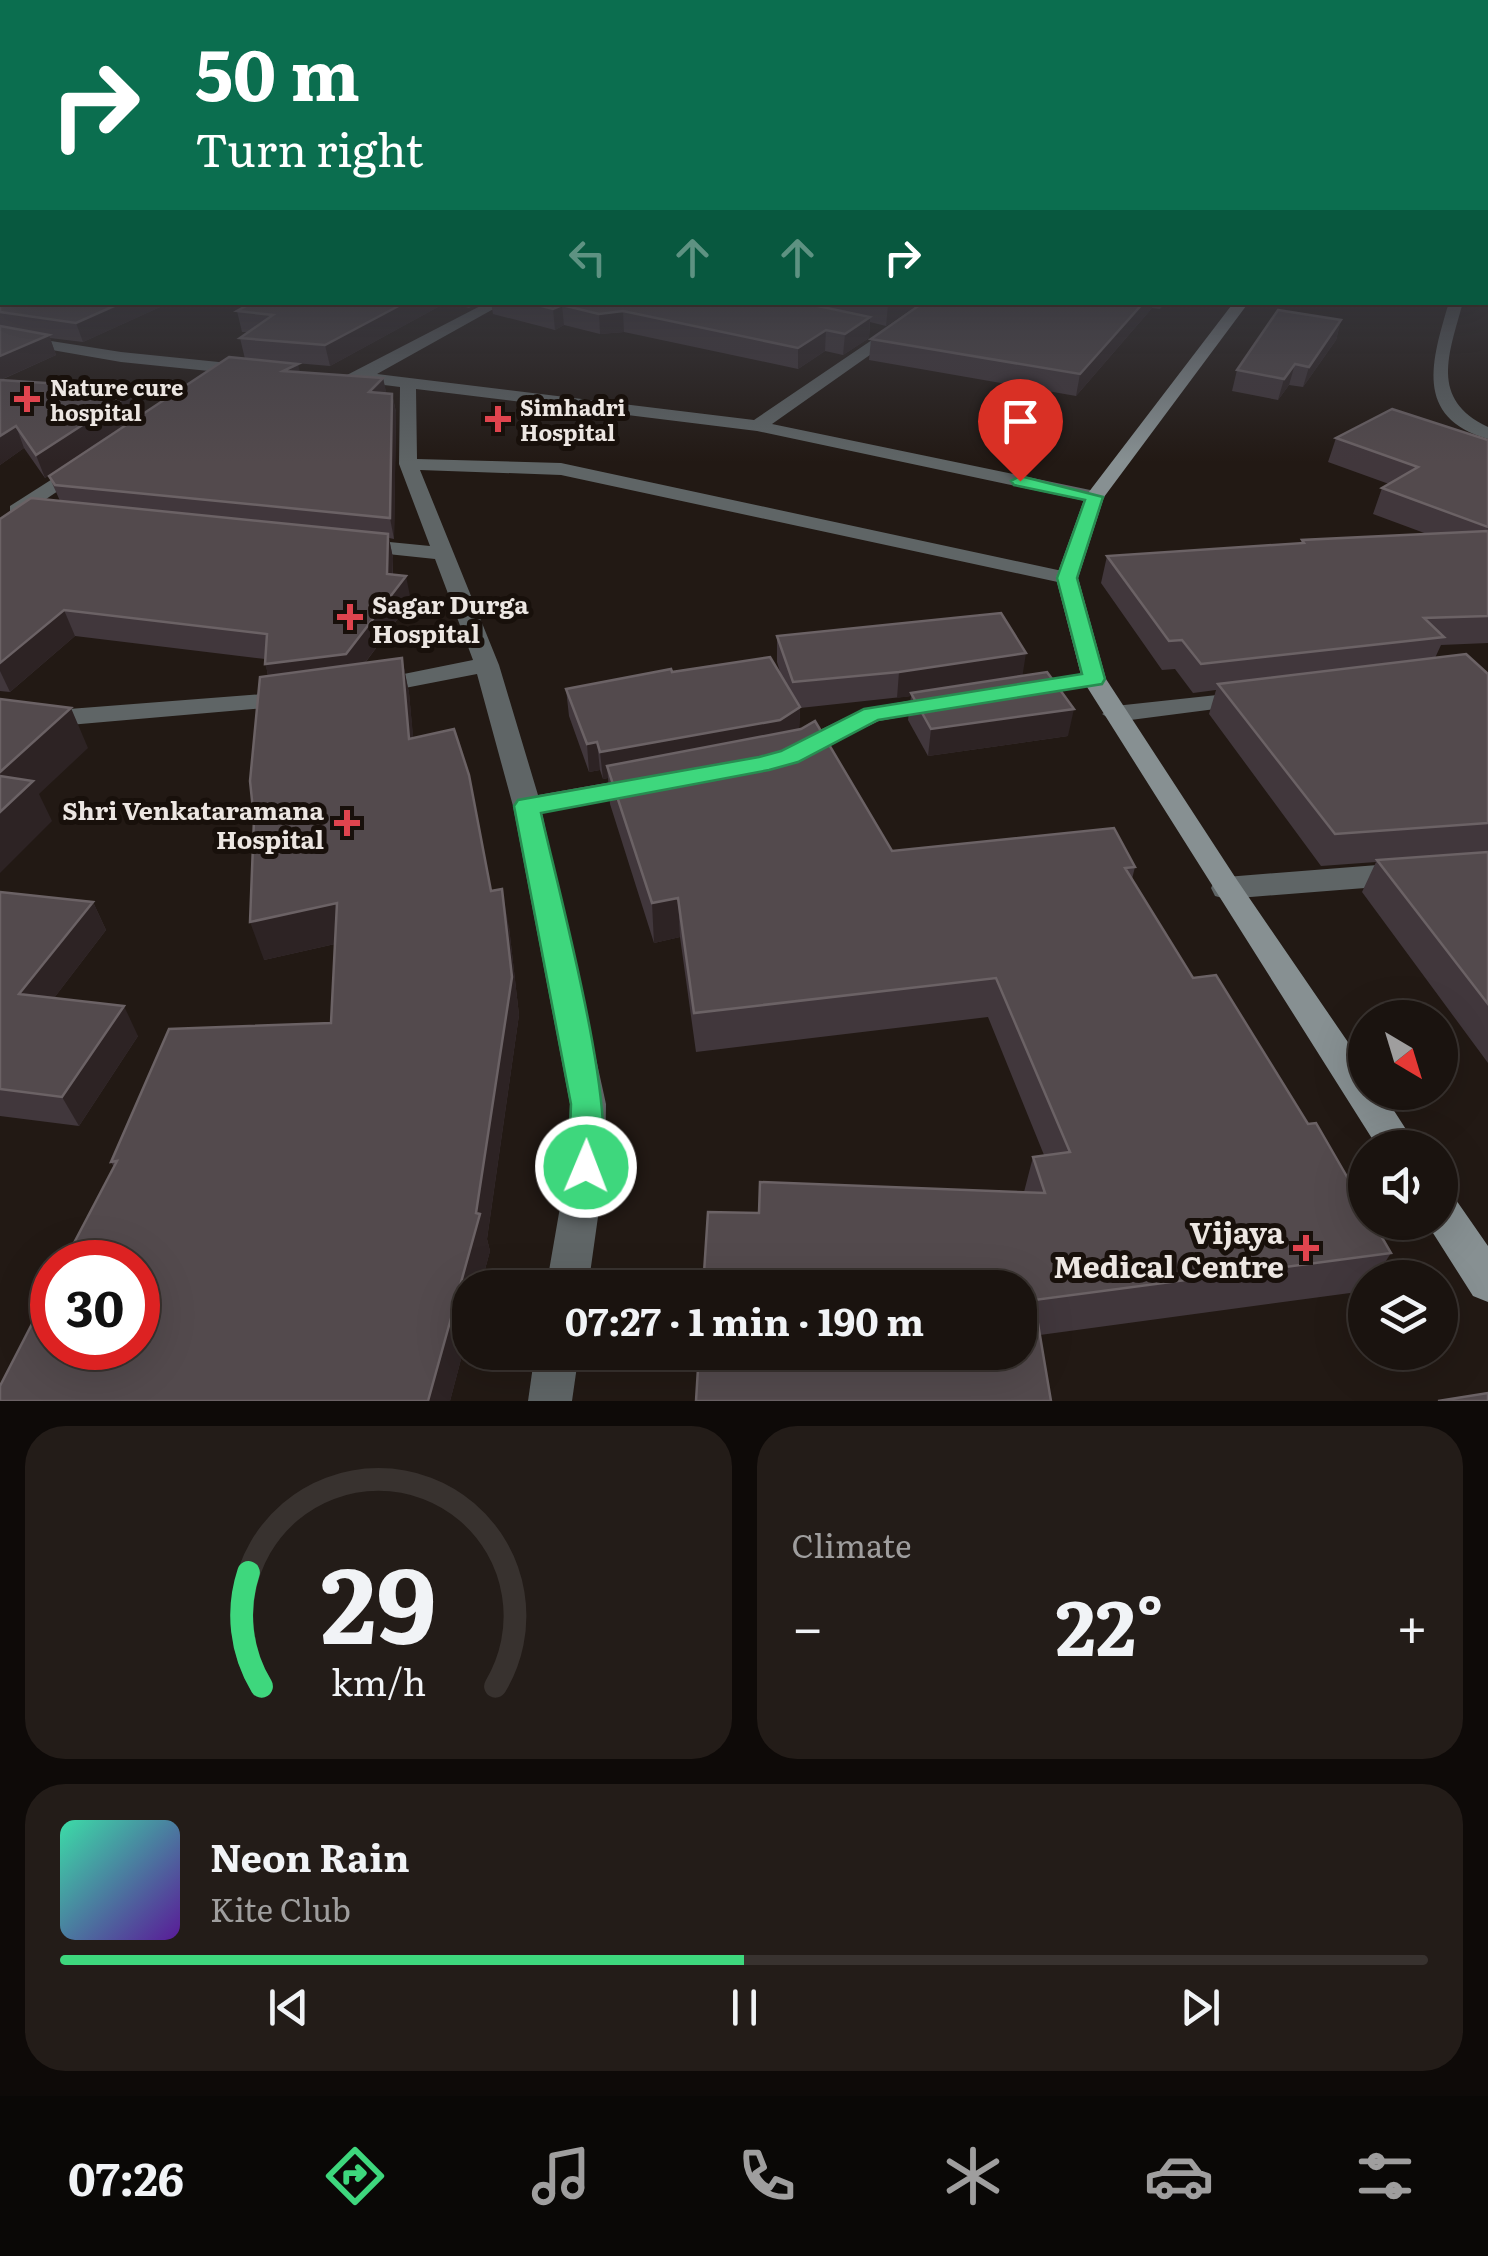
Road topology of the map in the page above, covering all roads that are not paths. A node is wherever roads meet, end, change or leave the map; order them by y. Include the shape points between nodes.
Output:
1 (445, 331) edge
2 (878, 331) edge
3 (898, 331) edge
4 (1220, 331) edge
5 (1450, 331) edge
6 (894, 334) junction
7 (0, 337) edge
8 (227, 368) junction
9 (274, 372) edge
10 (326, 375) edge
11 (360, 377) junction
12 (408, 382) junction
13 (195, 390) edge
14 (758, 426) junction
15 (1488, 434) edge
16 (98, 456) edge
17 (408, 464) junction
18 (1094, 497) junction
19 (56, 514) edge
20 (8, 516) edge
21 (346, 544) edge
22 (443, 554) junction
23 (1067, 578) junction
24 (487, 665) junction
25 (1094, 679) junction
26 (356, 691) edge
27 (1002, 694) edge
28 (1272, 695) edge
29 (319, 698) edge
30 (965, 699) edge
31 (0, 708) edge
32 (1115, 714) junction
33 (775, 761) edge
34 (663, 782) edge
35 (527, 806) junction
36 (1432, 872) edge
37 (1226, 888) junction
38 (1387, 1130) edge
39 (1458, 1237) edge
40 (571, 1270) edge
41 (1488, 1282) edge
42 (554, 1370) edge
43 (550, 1401) edge

1 - 11 street
2 - 6 street
3 - 6 street
4 - 18 street
5 - 15 street via 1438,388 1449,410
6 - 14 street
7 - 8 street
8 - 9 street
8 - 13 street
10 - 11 street
11 - 12 street
12 - 14 street
12 - 17 street
14 - 18 street
16 - 20 street
17 - 22 street
17 - 23 street via 561,469
18 - 23 street
19 - 20 street
21 - 22 street
22 - 24 street
23 - 25 street
24 - 26 street
24 - 35 street
25 - 27 street
25 - 32 street
28 - 32 street
29 - 31 street via 69,717
30 - 33 street via 872,714
32 - 37 street
34 - 35 street
35 - 40 street via 588,1104
36 - 37 street
37 - 38 street
39 - 41 street
42 - 43 street

